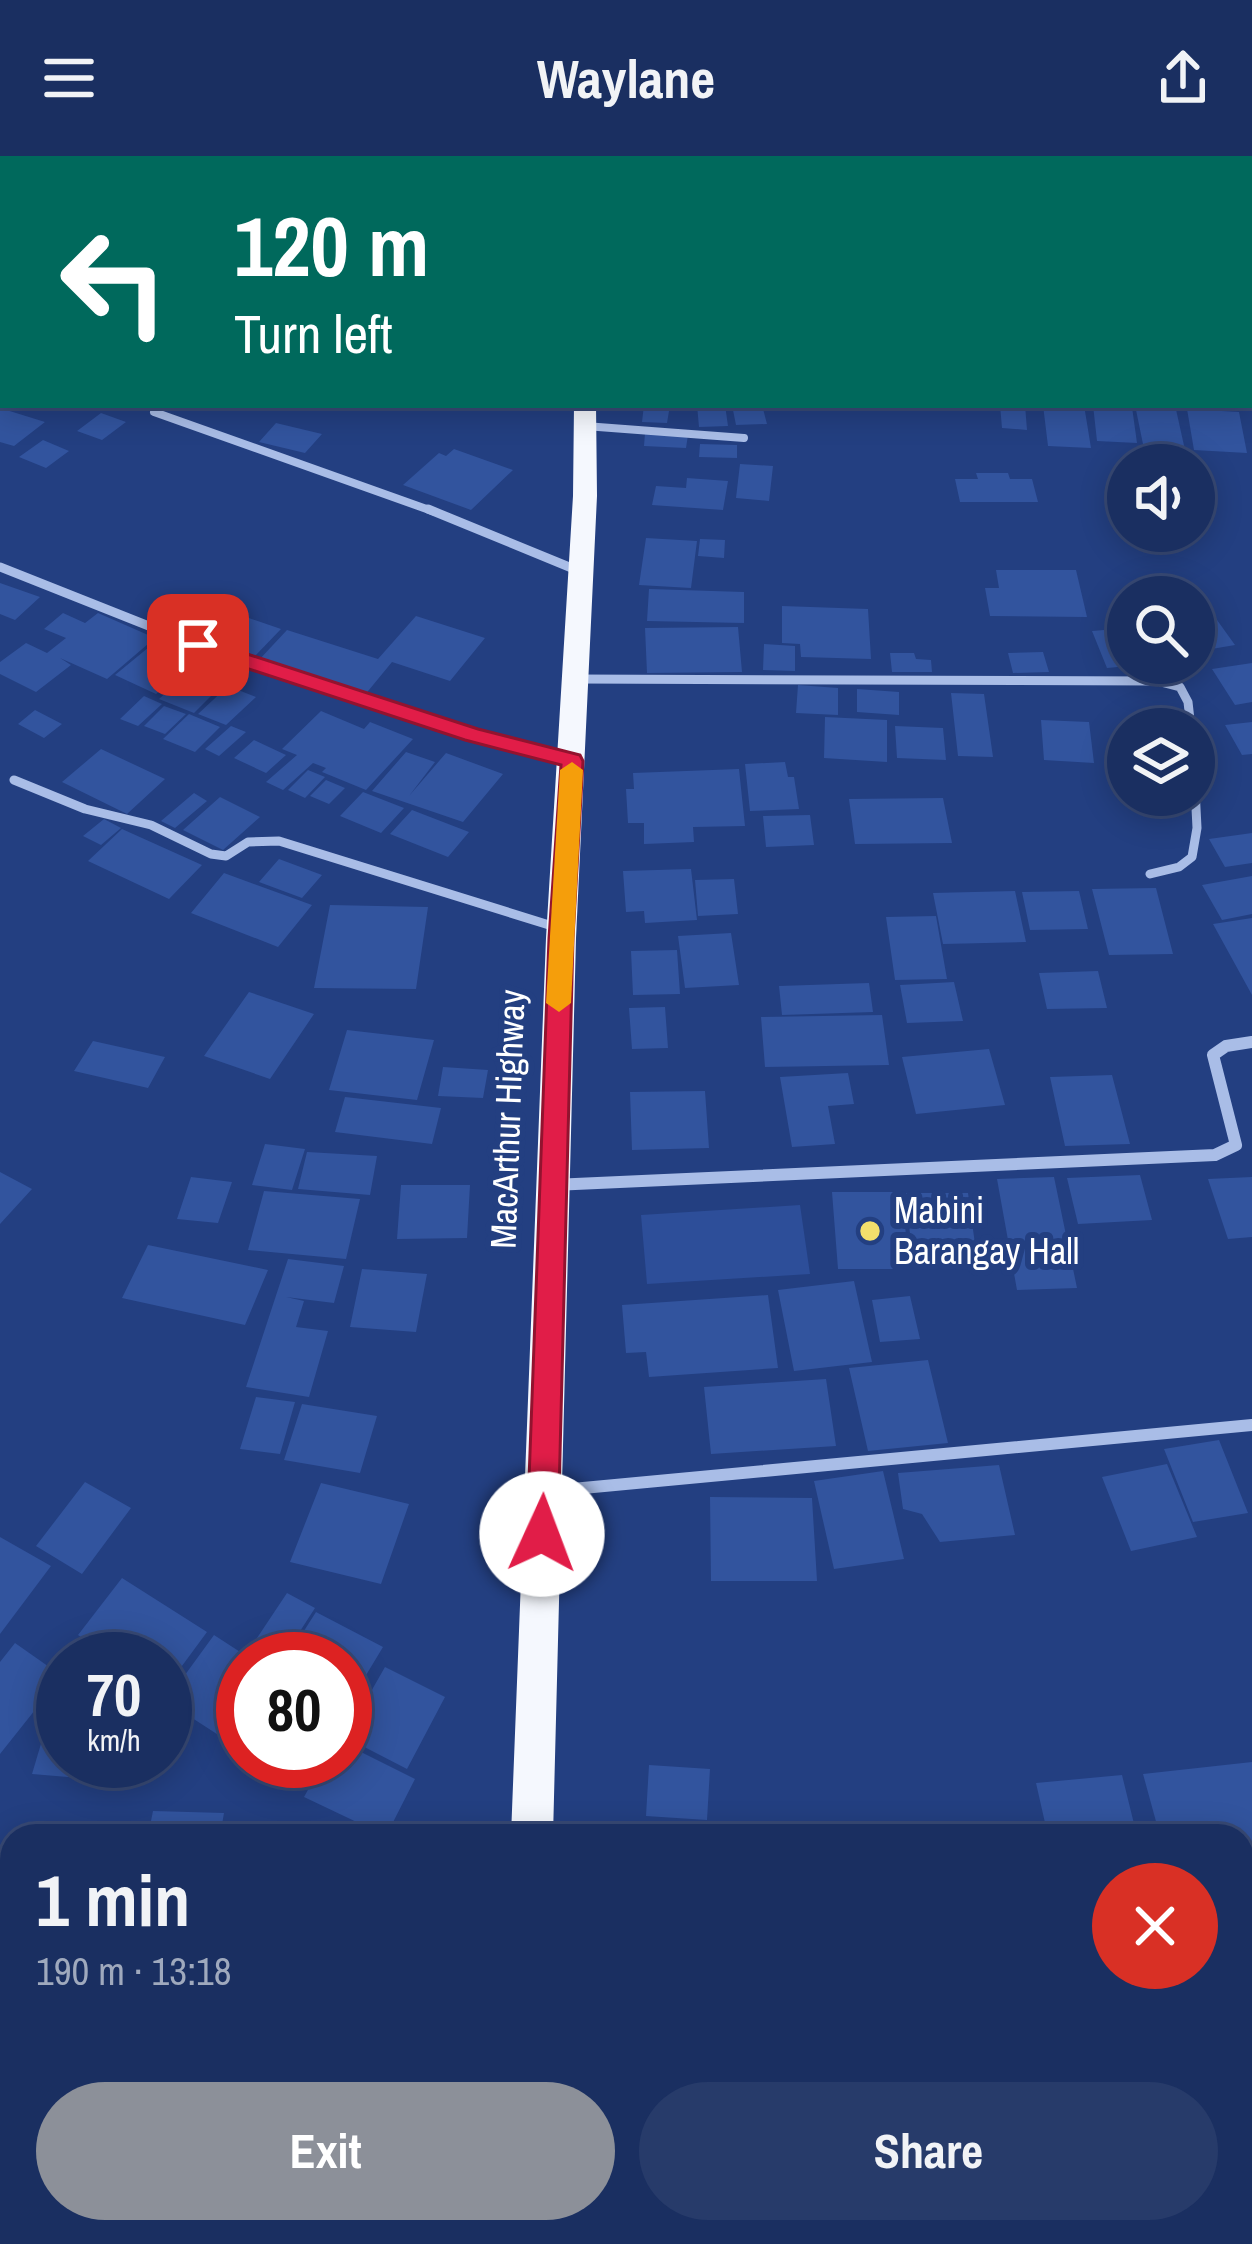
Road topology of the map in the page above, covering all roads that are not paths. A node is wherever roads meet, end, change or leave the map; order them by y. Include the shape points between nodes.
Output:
1 (154, 412) dead end
2 (585, 415) edge
3 (744, 438) dead end
4 (0, 567) edge
5 (579, 571) junction
6 (575, 679) junction
7 (1188, 708) edge
8 (572, 761) junction
9 (14, 780) dead end
10 (1197, 816) edge
11 (1150, 874) dead end
12 (562, 929) junction
13 (1252, 1042) edge
14 (552, 1185) junction
15 (1252, 1425) edge
16 (544, 1492) junction
17 (532, 1824) edge

1 - 5 street via 367,484
2 - 3 street
2 - 5 highway, MacArthur Highway
4 - 8 street via 237,661
5 - 6 highway, MacArthur Highway
6 - 7 street via 1157,681 1180,687
6 - 8 highway, MacArthur Highway
8 - 12 highway, MacArthur Highway
9 - 12 street via 212,854 279,841
10 - 11 street via 1192,857
12 - 14 highway, MacArthur Highway
13 - 14 street via 1213,1055 1211,1071 1238,1126 1236,1145 1215,1155
14 - 16 highway, MacArthur Highway
15 - 16 street
16 - 17 highway, MacArthur Highway

